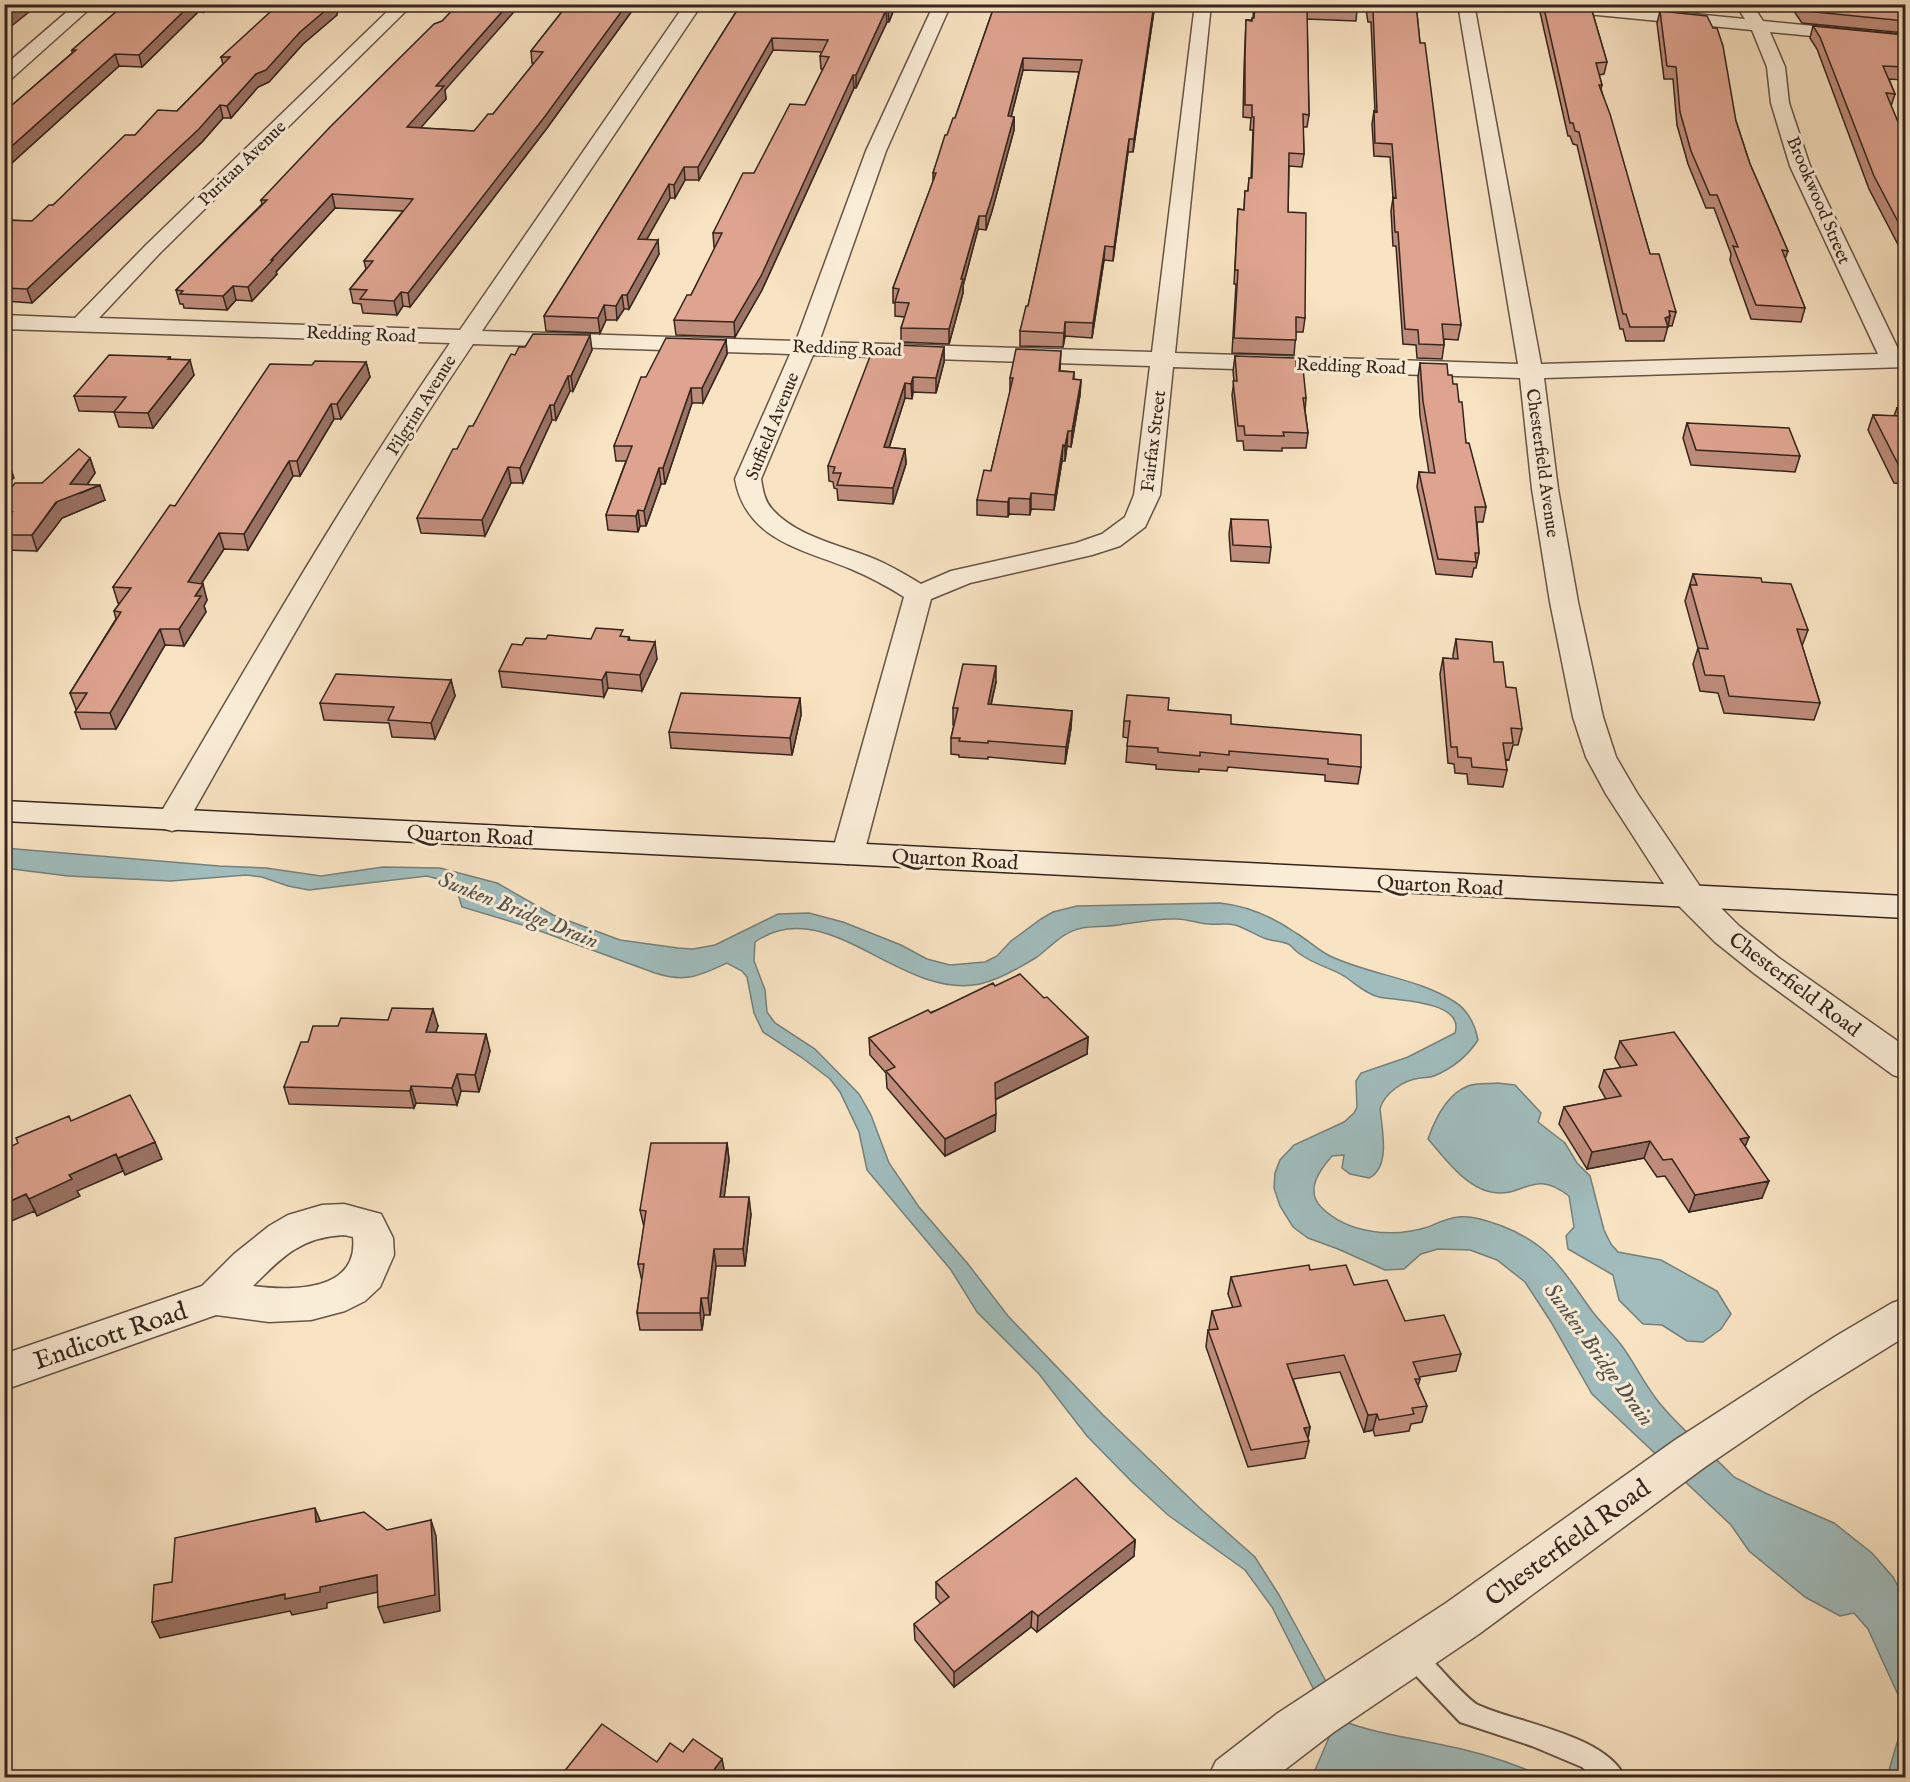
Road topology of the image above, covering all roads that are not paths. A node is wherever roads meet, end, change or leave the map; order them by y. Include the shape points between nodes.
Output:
1 (87, 4) edge
2 (405, 4) edge
3 (694, 4) edge
4 (943, 4) edge
5 (1203, 4) edge
6 (1466, 4) edge
7 (1535, 4) edge
8 (1743, 4) edge
9 (1758, 27) junction
10 (1905, 40) edge
11 (4, 76) edge
12 (4, 322) edge
13 (81, 324) junction
14 (465, 336) junction
15 (804, 346) junction
16 (1163, 359) junction
17 (1899, 360) edge
18 (1531, 371) junction
19 (919, 594) junction
20 (4, 811) edge
21 (172, 821) junction
22 (848, 853) junction
23 (1689, 896) junction
24 (1905, 907) edge
25 (1905, 1066) edge
26 (216, 1298) dead end
27 (1905, 1315) edge
28 (4, 1372) edge
29 (1410, 1654) junction
30 (1233, 1778) edge
31 (1613, 1778) edge

1 - 11 street
2 - 13 street, Puritan Avenue
3 - 14 street, Pilgrim Avenue
4 - 15 street, Suffield Avenue via 876,151
5 - 16 street, Fairfax Street
6 - 18 street, Chesterfield Avenue
7 - 9 street
8 - 9 street, Brookwood Street
9 - 10 street
9 - 17 street, Brookwood Street via 1776,67 1780,103 1800,166
12 - 13 street, Redding Road
13 - 14 street, Redding Road
14 - 15 street, Redding Road
14 - 21 street, Pilgrim Avenue via 356,508
15 - 16 street, Redding Road
15 - 19 street, Suffield Avenue via 751,468 751,500 768,522 783,531 875,569
16 - 18 street, Redding Road
16 - 19 street, Fairfax Street via 1147,495 1142,512 1131,527 1099,544 961,577
17 - 18 street, Redding Road
18 - 23 street, Chesterfield Avenue via 1545,489 1588,717 1601,757
19 - 22 street
20 - 21 street, Quarton Road
21 - 22 street, Quarton Road
22 - 23 street, Quarton Road
23 - 24 street, Quarton Road
23 - 25 street, Chesterfield Road via 1767,966
26 - 28 street, Endicott Road
27 - 29 street, Chesterfield Road via 1728,1426
29 - 30 street, Chesterfield Road
29 - 31 lane via 1469,1714 1591,1758

